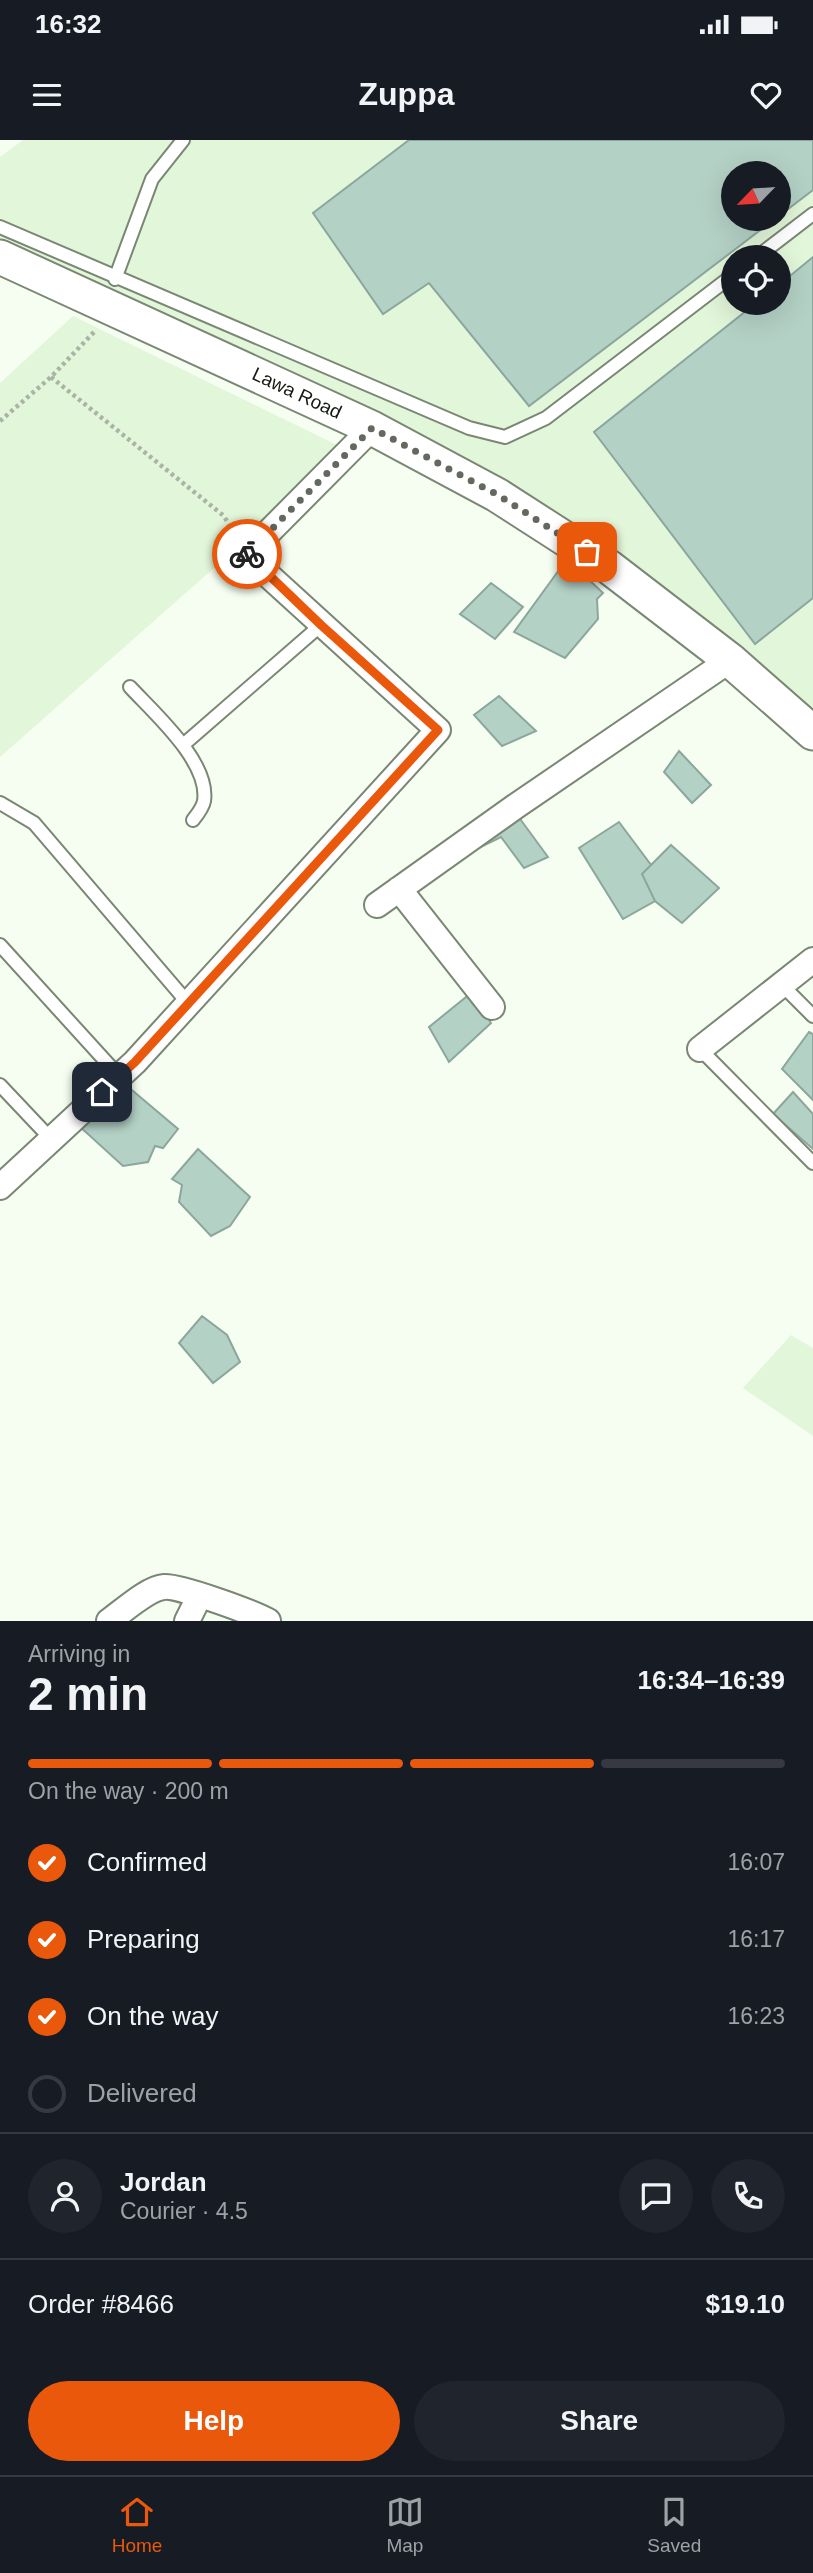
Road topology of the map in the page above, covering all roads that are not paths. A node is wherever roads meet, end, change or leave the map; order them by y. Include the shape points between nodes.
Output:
1 (183, 140) edge
2 (813, 214) edge
3 (0, 228) edge
4 (773, 245) edge
5 (0, 257) edge
6 (721, 284) edge
7 (116, 294) junction
8 (372, 428) junction
9 (321, 625) junction
10 (730, 660) junction
11 (130, 687) dead end
12 (813, 733) edge
13 (183, 745) junction
14 (0, 803) edge
15 (193, 820) dead end
16 (399, 889) junction
17 (377, 905) dead end
18 (0, 945) edge
19 (813, 960) edge
20 (782, 985) junction
21 (188, 1003) junction
22 (492, 1007) dead end
23 (813, 1016) edge
24 (700, 1049) joint
25 (120, 1076) junction
26 (0, 1085) edge
27 (51, 1139) junction
28 (813, 1163) edge
29 (0, 1187) edge
30 (200, 1595) junction
31 (109, 1621) edge
32 (187, 1621) edge
33 (268, 1621) edge

1 - 7 lane via 152,179
2 - 4 lane
3 - 7 lane via 29,238
5 - 7 main road, Lawa Road
6 - 7 lane via 546,418 505,437 469,428
7 - 8 main road, Lawa Road
8 - 9 street via 246,555
8 - 10 main road, Lawa Road via 498,495 609,567
9 - 13 lane
9 - 21 street via 438,730
10 - 12 main road, Lawa Road
10 - 16 street
11 - 13 lane
13 - 15 lane via 202,778 204,802
14 - 21 lane via 34,823
16 - 17 street
16 - 22 street
18 - 25 lane
19 - 20 street
20 - 23 lane
20 - 24 street
21 - 25 street
24 - 28 lane
25 - 27 street
26 - 27 lane
27 - 29 street
30 - 31 street via 164,1587
30 - 32 street
30 - 33 street

